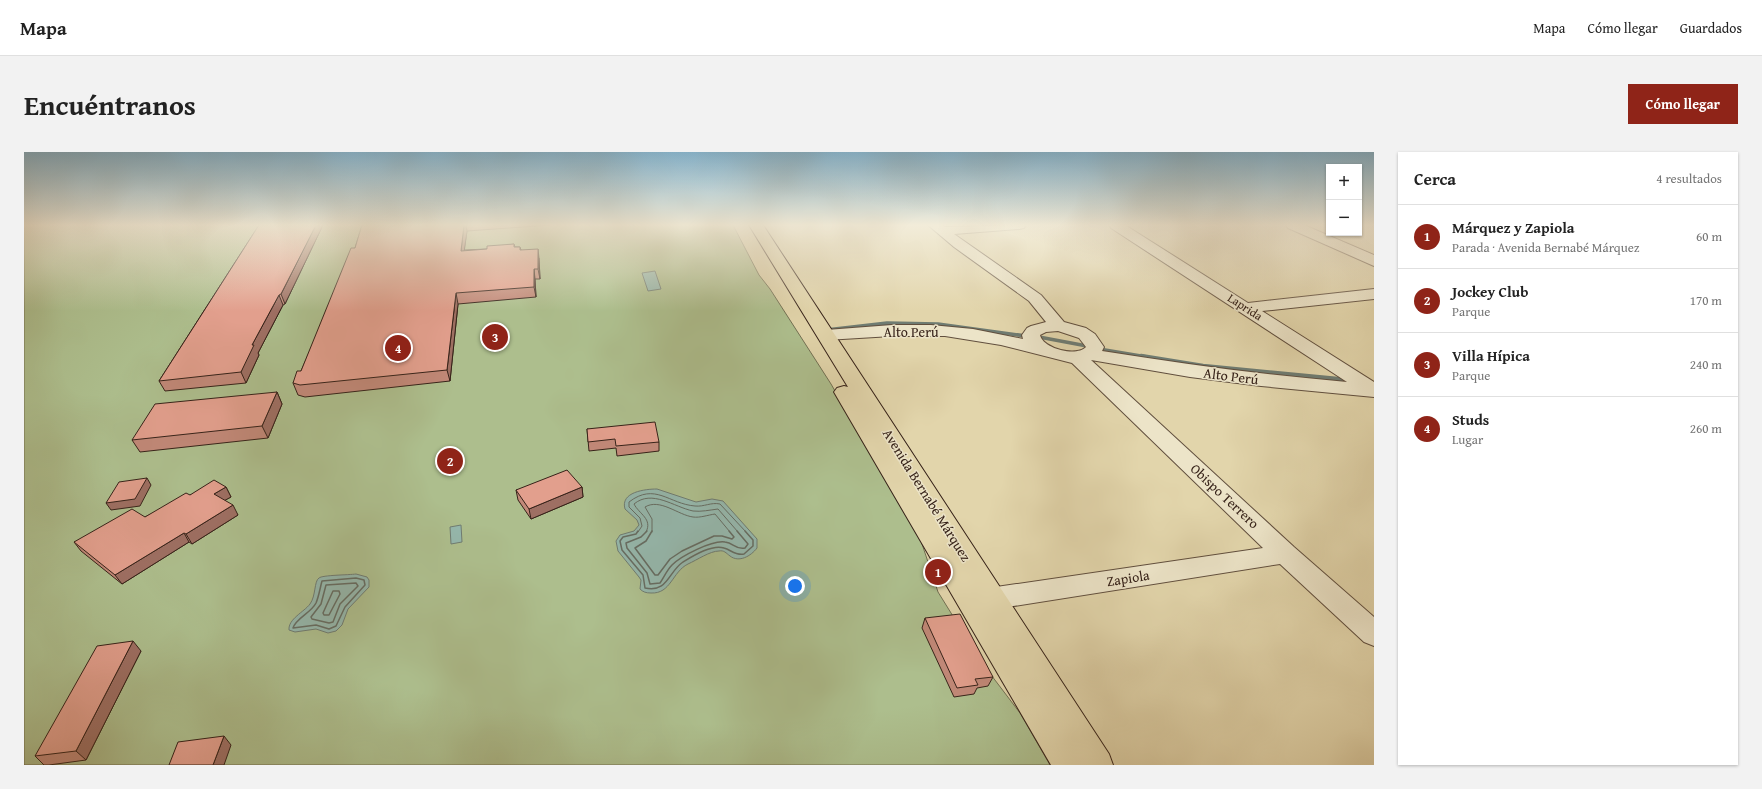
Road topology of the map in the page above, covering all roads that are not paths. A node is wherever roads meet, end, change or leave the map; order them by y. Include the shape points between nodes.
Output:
1 (761, 254) edge
2 (774, 254) edge
3 (972, 254) edge
4 (1161, 254) edge
5 (1357, 254) edge
6 (1374, 261) edge
7 (1374, 294) edge
8 (1247, 308) junction
9 (1058, 326) junction
10 (821, 328) junction
11 (1034, 331) junction
12 (1043, 349) junction
13 (1086, 351) junction
14 (1366, 384) edge
15 (1286, 554) junction
16 (981, 600) junction
17 (1374, 634) edge
18 (1069, 765) edge
19 (1097, 765) edge

1 - 16 main road, Avenida Bernabé Márquez
2 - 10 main road, Avenida Bernabé Márquez
3 - 9 street via 1035,299
4 - 8 street, Laprida
5 - 6 street
7 - 8 street
8 - 14 street, Laprida
9 - 11 street via 1043,327
9 - 13 street via 1083,333
10 - 11 street, Alto Perú via 878,317 921,317
10 - 12 street, Alto Perú via 931,330 968,334
10 - 16 main road, Avenida Bernabé Márquez
11 - 12 street via 1033,340
12 - 13 street, Alto Perú via 1060,355
13 - 14 street, Alto Perú via 1170,355
13 - 14 street, Alto Perú via 1190,372 1261,380
13 - 15 street, Obispo Terrero
15 - 16 street, Zapiola
15 - 17 street, Obispo Terrero
16 - 18 main road, Avenida Bernabé Márquez
16 - 19 main road, Avenida Bernabé Márquez

